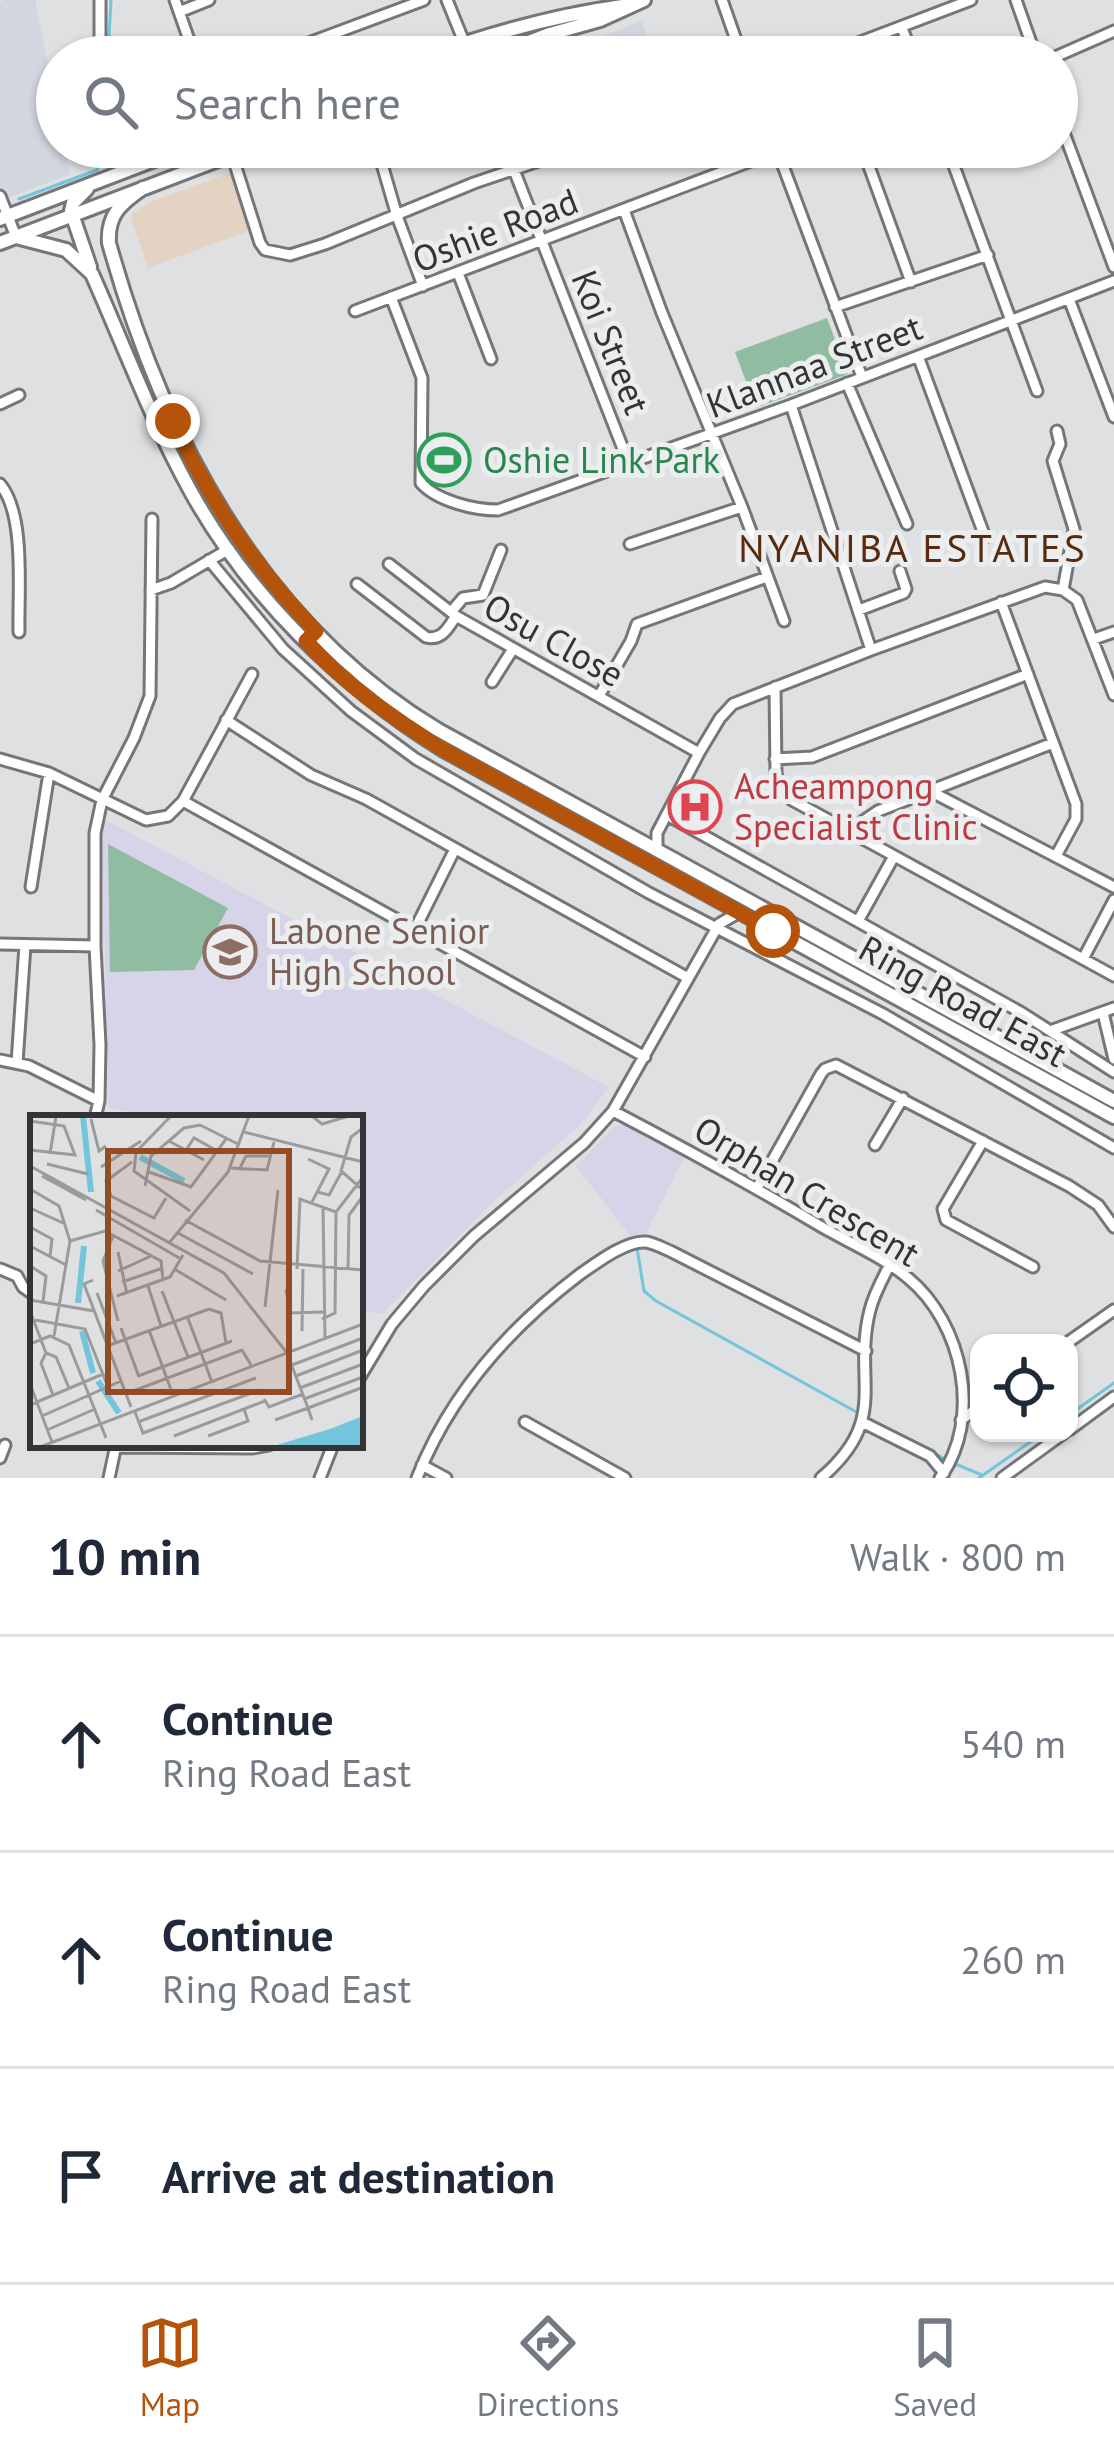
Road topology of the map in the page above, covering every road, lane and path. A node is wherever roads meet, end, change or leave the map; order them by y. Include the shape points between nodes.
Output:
1 (100, 0) edge
2 (209, 0) edge
3 (424, 0) edge
4 (447, 0) edge
5 (722, 0) edge
6 (971, 0) edge
7 (1016, 0) edge
8 (637, 2) edge
9 (177, 6) edge
10 (902, 28) junction
11 (512, 29) junction
12 (1114, 32) edge
13 (100, 36) edge
14 (188, 36) edge
15 (328, 36) edge
16 (462, 36) edge
17 (486, 36) edge
18 (514, 36) edge
19 (549, 36) edge
20 (735, 36) edge
21 (880, 36) edge
22 (905, 36) edge
23 (1029, 36) edge
24 (1078, 47) edge
25 (133, 168) edge
26 (197, 168) edge
27 (236, 168) edge
28 (383, 168) edge
29 (513, 168) edge
30 (525, 168) edge
31 (730, 168) edge
32 (787, 168) edge
33 (870, 168) edge
34 (955, 168) edge
35 (1077, 168) edge
36 (514, 172) junction
37 (94, 183) junction
38 (142, 188) junction
39 (0, 196) edge
40 (624, 210) junction
41 (73, 216) junction
42 (397, 216) junction
43 (4, 218) edge
44 (16, 237) junction
45 (541, 242) junction
46 (0, 243) edge
47 (988, 255) junction
48 (115, 264) junction
49 (1114, 267) edge
50 (458, 273) junction
51 (92, 274) junction
52 (1114, 281) edge
53 (911, 282) junction
54 (423, 286) junction
55 (391, 297) junction
56 (1069, 299) junction
57 (835, 308) junction
58 (355, 311) dead end
59 (1012, 321) junction
60 (918, 356) junction
61 (491, 359) dead end
62 (862, 377) junction
63 (847, 383) junction
64 (1036, 391) dead end
65 (19, 395) dead end
66 (0, 404) edge
67 (791, 405) junction
68 (1114, 417) edge
69 (1057, 431) dead end
70 (712, 433) junction
71 (629, 464) junction
72 (0, 484) edge
73 (742, 507) junction
74 (152, 519) dead end
75 (907, 524) dead end
76 (985, 537) dead end
77 (630, 544) dead end
78 (229, 549) junction
79 (501, 550) dead end
80 (209, 560) junction
81 (389, 564) dead end
82 (900, 572) dead end
83 (767, 577) junction
84 (357, 584) dead end
85 (151, 590) junction
86 (1063, 590) junction
87 (1001, 602) junction
88 (859, 610) junction
89 (454, 614) junction
90 (784, 621) dead end
91 (19, 632) dead end
92 (1114, 632) edge
93 (311, 636) junction
94 (1094, 639) junction
95 (513, 649) junction
96 (871, 650) junction
97 (252, 674) dead end
98 (1028, 674) junction
99 (492, 682) dead end
100 (775, 687) junction
101 (1114, 695) edge
102 (598, 696) junction
103 (226, 720) junction
104 (1053, 743) junction
105 (700, 753) junction
106 (0, 759) edge
107 (775, 759) junction
108 (49, 773) junction
109 (932, 792) junction
110 (102, 800) junction
111 (184, 801) junction
112 (667, 815) junction
113 (852, 832) junction
114 (657, 833) junction
115 (641, 841) junction
116 (455, 849) junction
117 (657, 849) junction
118 (1056, 856) junction
119 (893, 857) junction
120 (31, 887) dead end
121 (1114, 887) edge
122 (708, 896) junction
123 (1114, 900) edge
124 (739, 913) junction
125 (858, 921) junction
126 (416, 927) junction
127 (717, 927) junction
128 (0, 944) edge
129 (25, 945) junction
130 (95, 946) junction
131 (1083, 959) junction
132 (1114, 976) edge
133 (688, 978) junction
134 (1108, 1010) edge
135 (1050, 1030) junction
136 (645, 1057) junction
137 (1114, 1059) edge
138 (0, 1060) edge
139 (16, 1063) junction
140 (1114, 1072) edge
141 (903, 1098) junction
142 (1114, 1100) edge
143 (99, 1101) junction
144 (613, 1111) junction
145 (96, 1115) edge
146 (1114, 1117) edge
147 (983, 1141) junction
148 (875, 1144) dead end
149 (1114, 1148) edge
150 (757, 1188) junction
151 (1112, 1220) edge
152 (890, 1266) junction
153 (1033, 1267) dead end
154 (0, 1269) edge
155 (30, 1292) edge
156 (1114, 1310) edge
157 (1078, 1335) edge
158 (866, 1351) junction
159 (363, 1370) edge
160 (1114, 1397) edge
161 (970, 1414) edge
162 (864, 1416) junction
163 (962, 1420) junction
164 (525, 1422) dead end
165 (1078, 1423) edge
166 (1052, 1442) edge
167 (5, 1445) dead end
168 (116, 1448) edge
169 (332, 1448) edge
170 (0, 1458) edge
171 (422, 1466) junction
172 (944, 1473) edge
173 (109, 1478) edge
174 (320, 1478) edge
175 (418, 1478) edge
176 (446, 1478) edge
177 (626, 1478) edge
178 (821, 1478) edge
179 (1002, 1478) edge

1 - 13 street
2 - 9 street
3 - 15 street
4 - 16 street
5 - 20 street
6 - 10 street
7 - 23 street
8 - 11 main road
8 - 19 main road
9 - 14 street
10 - 21 street
10 - 22 street
11 - 17 main road
11 - 18 main road
12 - 24 street
25 - 37 main road
26 - 38 main road
27 - 42 street via 260,243 275,254
28 - 42 street
29 - 36 street, Koi Street
30 - 36 street
31 - 40 street, Oshie Road
32 - 57 street
33 - 53 street
34 - 47 street
35 - 49 street
36 - 42 street
36 - 45 street, Koi Street
37 - 41 main road via 73,203
37 - 43 main road
38 - 41 main road
38 - 48 main road, Ring Road East via 111,217
39 - 43 street
40 - 45 street, Oshie Road
40 - 70 street
41 - 44 main road
41 - 51 main road, Ring Road East
42 - 54 street
43 - 44 street
44 - 46 main road
44 - 51 main road via 66,250
45 - 50 street, Oshie Road
45 - 71 street, Koi Street
47 - 53 street
47 - 59 street
48 - 51 main road
48 - 93 main road, Ring Road East via 195,466
50 - 54 street, Oshie Road
50 - 61 street
51 - 78 main road, Ring Road East via 185,481
52 - 56 street, Klannaa Street
53 - 57 street
54 - 55 street, Oshie Road
55 - 58 street, Oshie Road
55 - 71 street, Klannaa Street via 422,378 424,488 486,510 507,508
56 - 59 street, Klannaa Street
56 - 68 street
57 - 62 street
59 - 60 street, Klannaa Street
59 - 64 street
60 - 62 street, Klannaa Street
60 - 76 street
62 - 63 street, Klannaa Street
63 - 67 street, Klannaa Street
63 - 75 street
65 - 66 street
67 - 70 street, Klannaa Street
67 - 88 street
69 - 86 street via 1053,461 1074,529
70 - 71 street, Klannaa Street
70 - 73 street
72 - 91 street via 17,542
73 - 77 street
73 - 83 street
74 - 85 street
78 - 80 street
78 - 93 main road, Ring Road East via 260,591
79 - 89 street via 483,595 463,598
80 - 85 street
80 - 127 street via 283,649 416,759
81 - 89 street, Osu Close
82 - 88 street via 904,593
83 - 90 street
83 - 102 street via 637,624
84 - 89 street via 425,637 442,635
85 - 110 street via 151,696
86 - 87 street via 1045,587
86 - 94 street via 1077,600
87 - 96 street
87 - 98 street
88 - 96 street
89 - 95 street, Osu Close
92 - 94 street
93 - 115 main road, Ring Road East via 422,721
93 - 122 main road, Ring Road East via 353,687 405,726
94 - 101 street
95 - 99 street
95 - 102 street, Osu Close
96 - 100 street
97 - 103 street
98 - 104 street
98 - 107 street via 812,757
100 - 105 street via 728,708
100 - 107 street
102 - 105 street, Osu Close
103 - 111 street
103 - 116 street via 311,775
104 - 109 street
104 - 118 street via 1077,811
105 - 112 street
106 - 108 street
107 - 113 street via 779,788 791,800
108 - 110 street
108 - 120 street
109 - 113 street via 878,811
109 - 118 street
110 - 111 street via 146,820 168,816
110 - 130 street
111 - 126 street
112 - 114 street
112 - 125 street
113 - 119 street
114 - 115 street
114 - 117 street
115 - 117 main road, Ring Road East
116 - 126 street
116 - 133 street
117 - 142 main road, Ring Road East
118 - 121 street
119 - 125 street
119 - 131 street
122 - 124 main road, Ring Road East
122 - 127 street
123 - 131 street
124 - 127 street
124 - 146 main road, Ring Road East
125 - 135 street
126 - 136 street
127 - 133 street
127 - 149 street
128 - 129 street
129 - 130 street
129 - 139 street
130 - 143 street
131 - 132 street
133 - 136 street
134 - 135 street
134 - 137 street
135 - 140 street
136 - 144 street
138 - 139 street
139 - 143 street
141 - 147 street
141 - 148 street
141 - 150 street via 843,1067 825,1069
143 - 145 street
144 - 150 street, Orphan Crescent
144 - 159 street via 424,1286
147 - 151 street via 1070,1186
147 - 153 street via 943,1215
150 - 152 street, Orphan Crescent
152 - 158 street via 870,1311
152 - 163 street, Orphan Crescent via 948,1329
154 - 155 street
156 - 157 street
158 - 162 street
158 - 171 street via 672,1252 637,1244 602,1258 510,1334 469,1384
160 - 165 street
161 - 163 street
162 - 172 street
162 - 178 street
163 - 172 street, Orphan Crescent
164 - 177 street
166 - 179 street
167 - 170 street
168 - 173 street
169 - 174 street
171 - 175 street
171 - 176 street

